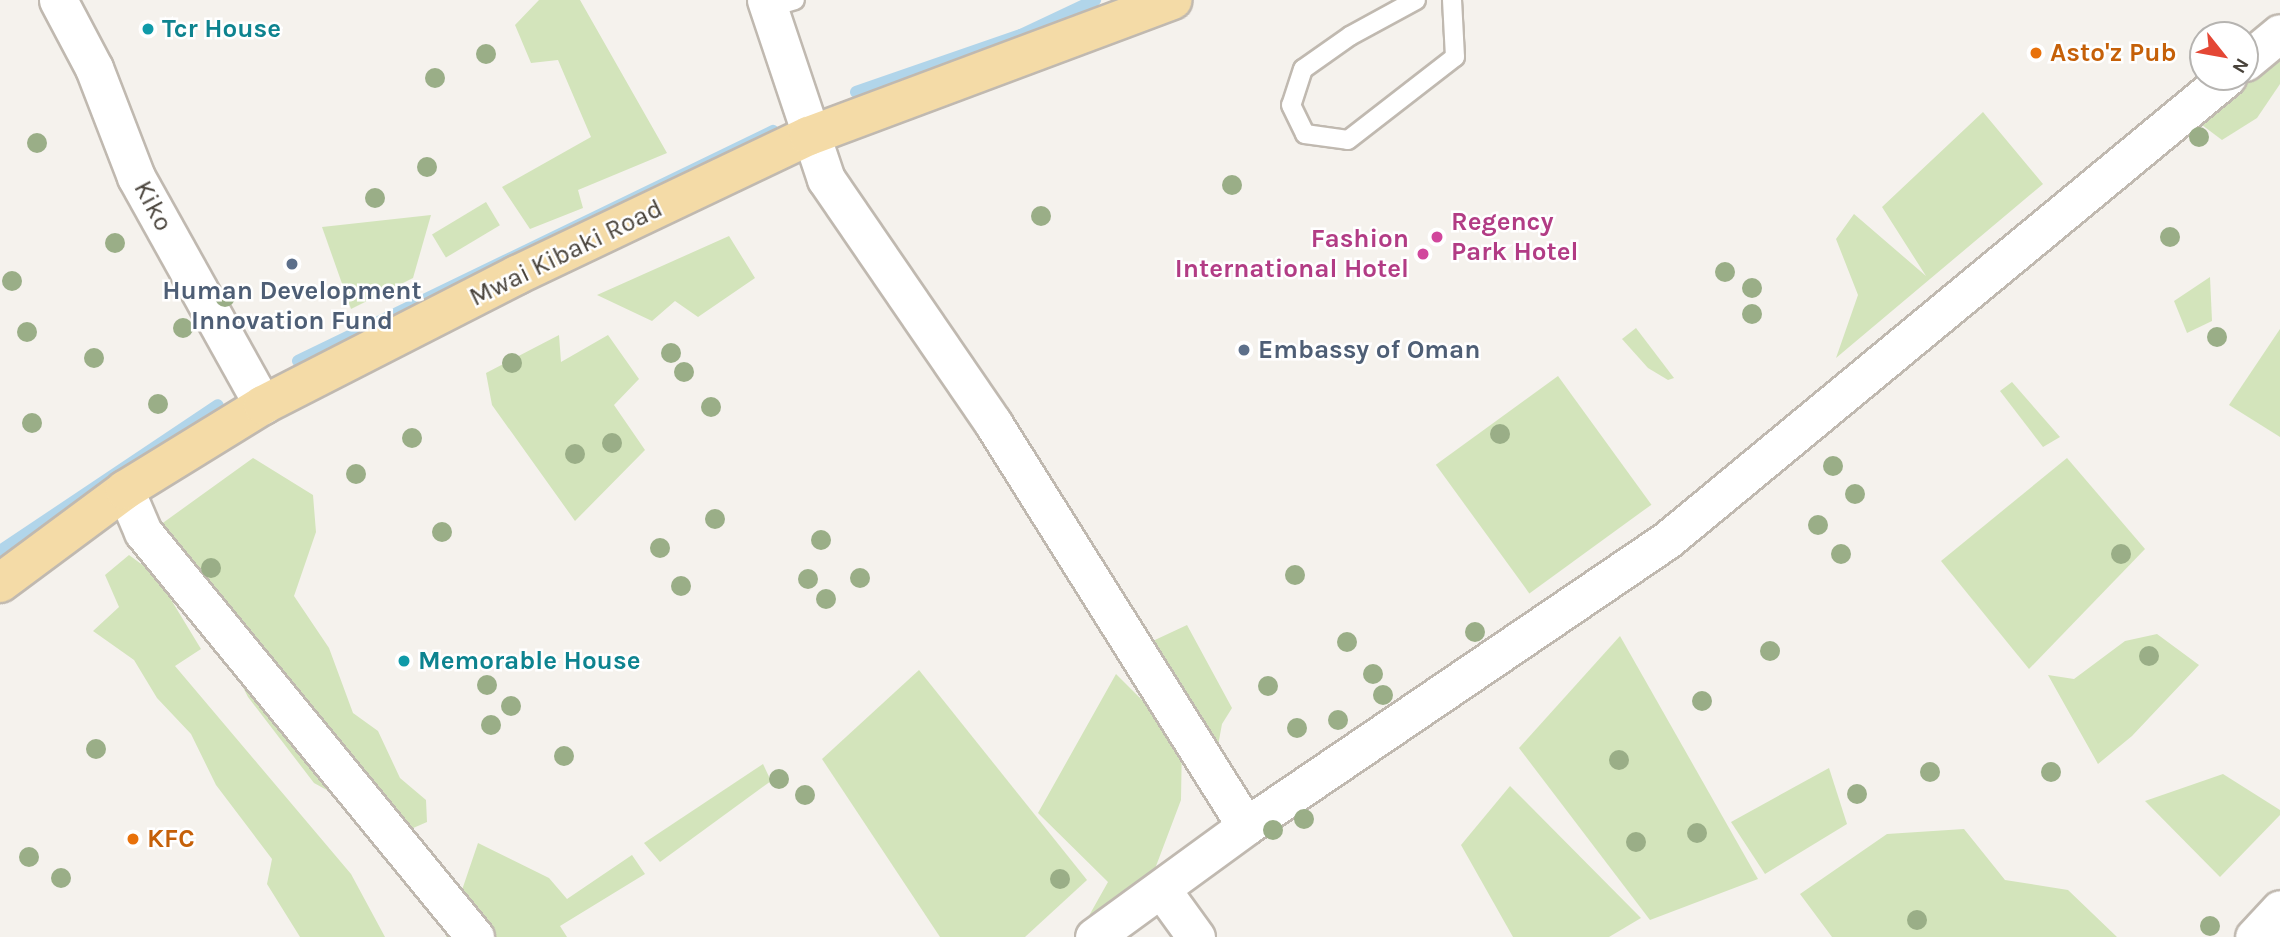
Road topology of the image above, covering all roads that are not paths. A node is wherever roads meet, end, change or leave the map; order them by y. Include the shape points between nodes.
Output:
1 (58, 0) edge
2 (1172, 0) edge
3 (1416, 0) edge
4 (1452, 0) edge
5 (777, 3) edge
6 (2280, 33) edge
7 (2259, 50) edge
8 (2210, 91) edge
9 (809, 136) junction
10 (263, 405) junction
11 (125, 490) junction
12 (0, 583) edge
13 (1246, 825) junction
14 (1162, 890) junction
15 (2280, 909) edge
16 (475, 937) edge
17 (1094, 937) edge
18 (1196, 937) edge
19 (2254, 937) edge

1 - 10 street, Kiko via 94,68 136,177
2 - 9 main road, Mwai Kibaki Road
3 - 4 lane via 1303,68 1291,105 1305,134 1348,140 1455,57
5 - 9 street
6 - 7 street
8 - 13 street via 1667,540
9 - 10 main road, Mwai Kibaki Road via 517,275
9 - 13 street via 826,179 993,423
10 - 11 main road, Mwai Kibaki Road
11 - 12 main road, Mwai Kibaki Road
11 - 16 street via 143,532
13 - 14 street
14 - 17 street
14 - 18 street
15 - 19 street

